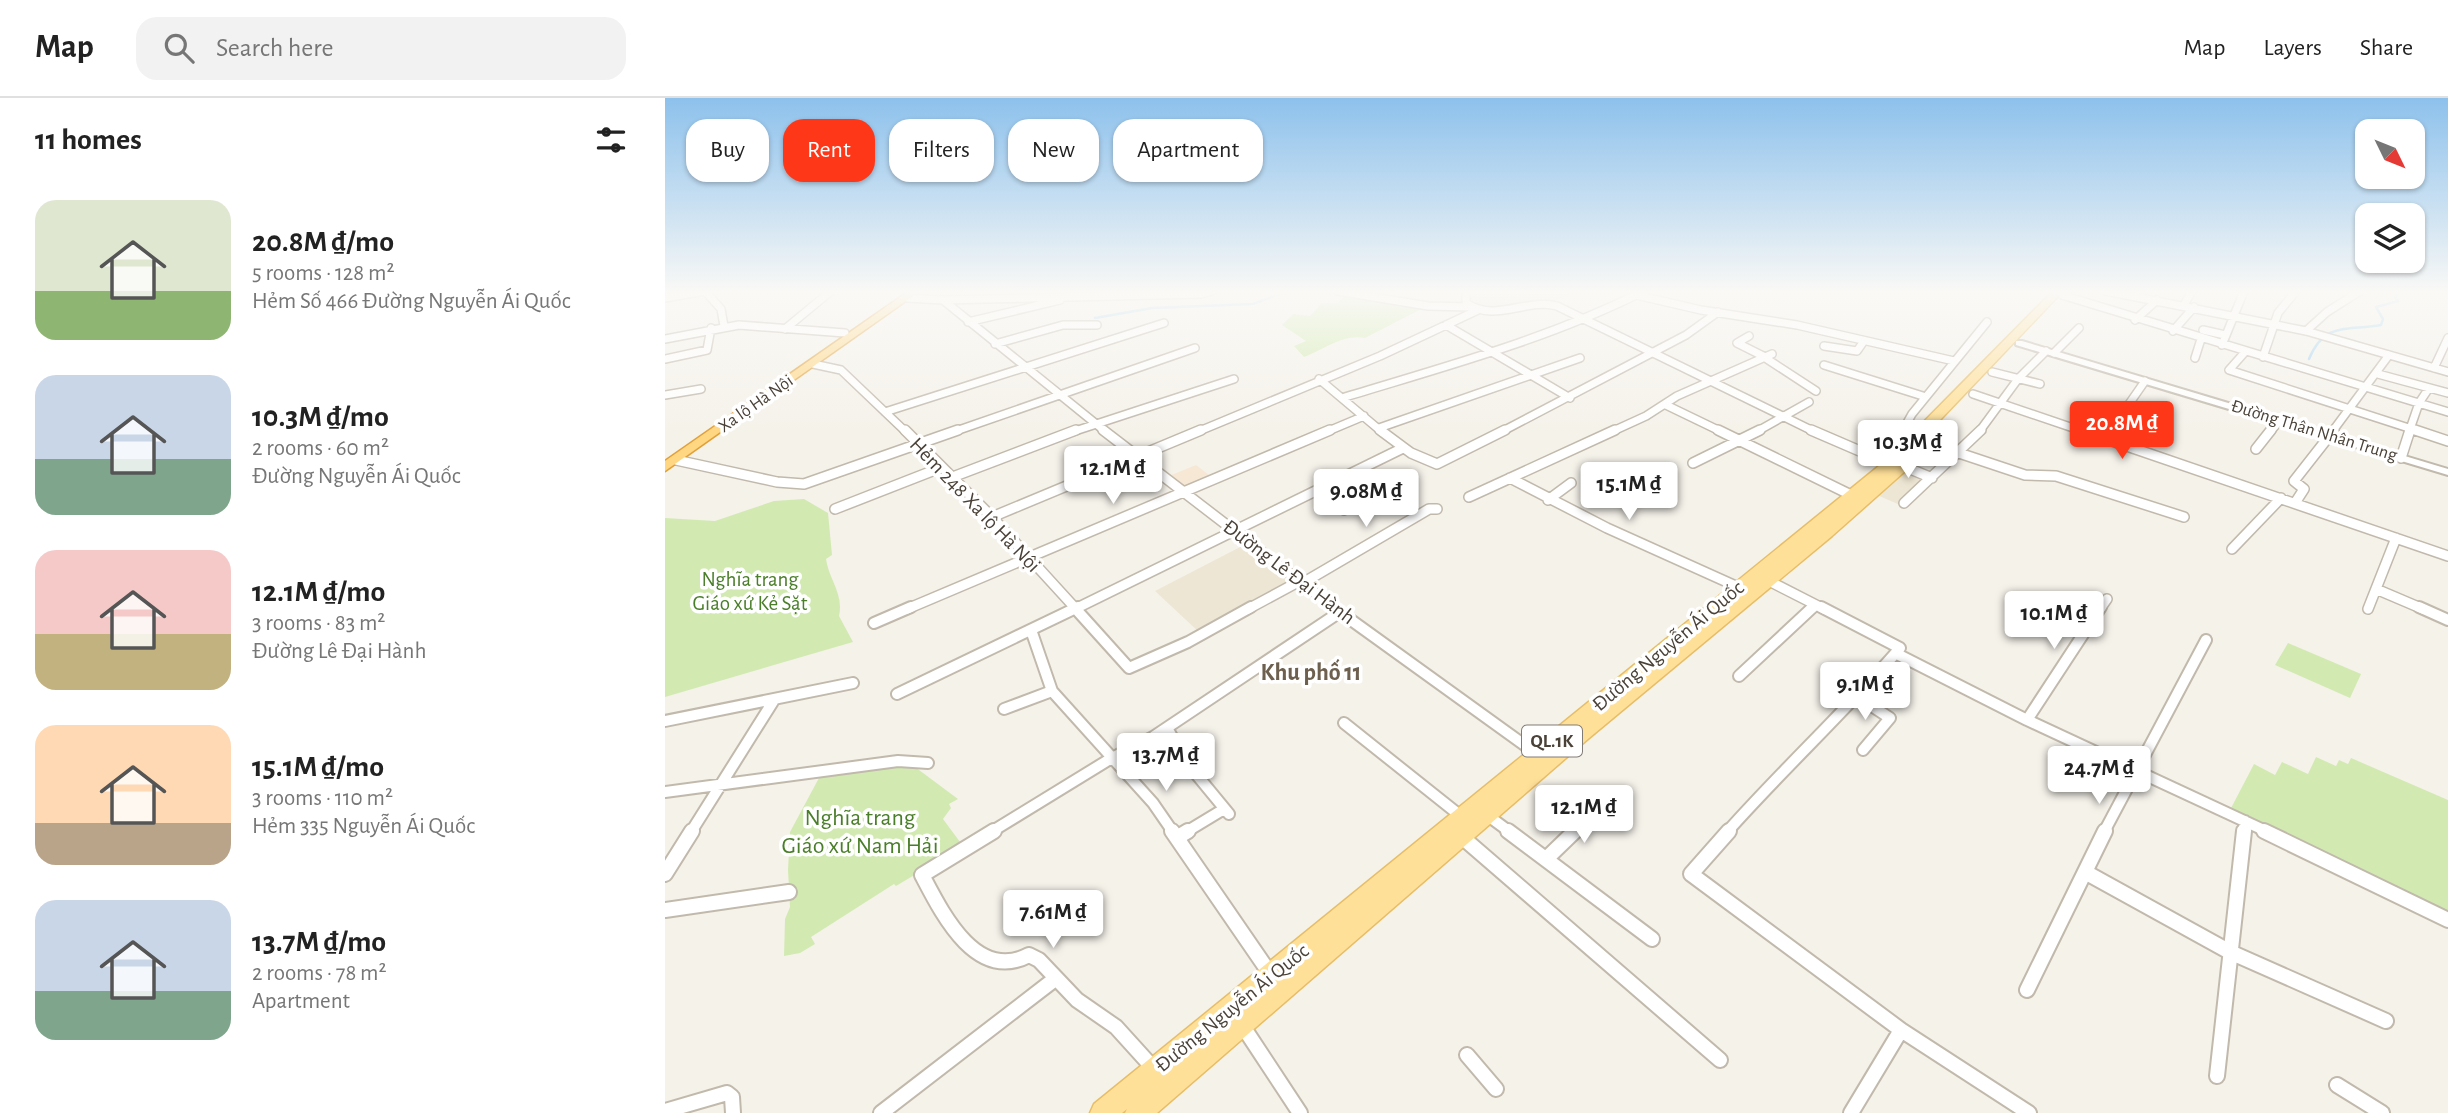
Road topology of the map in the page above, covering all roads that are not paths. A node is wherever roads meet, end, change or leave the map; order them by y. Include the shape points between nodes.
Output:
1 (709, 338) edge
2 (836, 338) edge
3 (847, 338) edge
4 (988, 338) edge
5 (1015, 338) edge
6 (1116, 338) edge
7 (1416, 338) edge
8 (1468, 338) edge
9 (1530, 338) edge
10 (1624, 338) edge
11 (1679, 338) edge
12 (1744, 338) edge
13 (1853, 338) edge
14 (1973, 338) edge
15 (2018, 338) edge
16 (2023, 338) edge
17 (2067, 338) edge
18 (2224, 338) edge
19 (2268, 338) edge
20 (2333, 338) edge
21 (2201, 339) joint
22 (1864, 341) junction
23 (2019, 343) junction
24 (995, 344) junction
25 (2222, 345) junction
26 (1824, 346) dead end
27 (1195, 348) dead end
28 (2446, 348) edge
29 (1491, 351) junction
30 (1653, 352) junction
31 (2050, 352) junction
32 (2245, 352) junction
33 (2389, 355) junction
34 (1767, 356) junction
35 (2263, 357) junction
36 (1580, 358) dead end
37 (2195, 358) dead end
38 (665, 359) edge
39 (1954, 361) junction
40 (1995, 362) junction
41 (813, 364) junction
42 (1824, 365) dead end
43 (1023, 368) junction
44 (2434, 368) junction
45 (2448, 372) edge
46 (2378, 374) junction
47 (1530, 376) junction
48 (1234, 379) dead end
49 (2018, 379) junction
50 (1319, 380) junction
51 (1709, 381) junction
52 (2145, 381) junction
53 (2040, 384) dead end
54 (2367, 388) junction
55 (2429, 388) junction
56 (701, 389) dead end
57 (1816, 391) dead end
58 (2448, 393) edge
59 (665, 394) edge
60 (1973, 394) junction
61 (1059, 395) junction
62 (1926, 397) junction
63 (1342, 398) junction
64 (1570, 398) junction
65 (1809, 402) dead end
66 (2000, 402) junction
67 (2419, 403) junction
68 (2129, 404) dead end
69 (1666, 405) junction
70 (2350, 409) junction
71 (885, 412) junction
72 (2448, 412) edge
73 (1364, 416) junction
74 (1783, 419) junction
75 (2280, 420) junction
76 (1096, 423) junction
77 (1378, 428) junction
78 (2411, 429) junction
79 (2330, 435) junction
80 (1740, 441) junction
81 (2448, 441) edge
82 (917, 444) junction
83 (1403, 447) junction
84 (2256, 449) dead end
85 (1959, 453) junction
86 (1139, 456) junction
87 (2401, 458) junction
88 (668, 460) edge
89 (1898, 461) junction
90 (1693, 463) dead end
91 (940, 468) junction
92 (2448, 472) edge
93 (950, 478) junction
94 (1510, 478) junction
95 (1932, 478) junction
96 (1571, 483) dead end
97 (1317, 490) junction
98 (1185, 492) junction
99 (1851, 495) junction
100 (1469, 497) dead end
101 (2281, 498) junction
102 (1548, 499) junction
103 (1904, 503) dead end
104 (2295, 503) junction
105 (835, 509) dead end
106 (1437, 509) dead end
107 (1344, 510) dead end
108 (992, 517) junction
109 (2184, 517) dead end
110 (1236, 532) junction
111 (2396, 538) junction
112 (2232, 549) dead end
113 (2448, 556) edge
114 (1027, 558) junction
115 (1762, 577) junction
116 (1300, 583) junction
117 (1738, 587) junction
118 (2376, 589) junction
119 (2107, 600) dead end
120 (1816, 605) junction
121 (2368, 609) dead end
122 (1074, 610) junction
123 (1340, 612) junction
124 (2448, 620) edge
125 (874, 623) dead end
126 (1031, 630) junction
127 (2206, 640) dead end
128 (1897, 654) junction
129 (1739, 676) dead end
130 (853, 682) dead end
131 (1052, 691) junction
132 (897, 694) dead end
133 (1858, 696) junction
134 (774, 701) junction
135 (1004, 709) dead end
136 (2027, 720) junction
137 (665, 721) edge
138 (1344, 723) dead end
139 (1167, 728) junction
140 (1863, 750) dead end
141 (1537, 754) junction
142 (1111, 759) junction
143 (928, 763) dead end
144 (2136, 768) junction
145 (719, 786) junction
146 (665, 792) edge
147 (1599, 807) dead end
148 (1487, 816) junction
149 (1462, 817) junction
150 (2245, 821) junction
151 (1462, 836) junction
152 (1178, 837) junction
153 (1546, 859) junction
154 (2085, 872) junction
155 (665, 874) edge
156 (789, 892) dead end
157 (665, 910) edge
158 (2448, 920) edge
159 (1651, 939) dead end
160 (2230, 952) junction
161 (1272, 976) junction
162 (1055, 979) junction
163 (2027, 990) dead end
164 (2386, 1021) dead end
165 (1242, 1025) junction
166 (1901, 1030) junction
167 (1467, 1055) dead end
168 (1720, 1060) dead end
169 (1155, 1071) junction
170 (2217, 1076) dead end
171 (2337, 1085) dead end
172 (1496, 1089) dead end
173 (665, 1111) edge
174 (733, 1113) edge
175 (881, 1113) edge
176 (1103, 1113) edge
177 (1138, 1113) edge
178 (1300, 1113) edge
179 (1851, 1113) edge
180 (2029, 1113) edge
181 (2382, 1113) edge

1 - 38 street via 707,350
2 - 88 highway, Xa lộ Hà Nội
3 - 41 highway, Xa lộ Hà Nội
4 - 24 street, Đường Lê Đại Hành
5 - 24 street
6 - 43 street
7 - 50 street
8 - 29 street
9 - 29 street
10 - 30 street
11 - 30 street
12 - 34 street via 1737,342
13 - 22 street
14 - 39 street
15 - 40 main road, QL.1K
16 - 23 main road, QL.1K
17 - 31 street
18 - 25 street
19 - 35 street
20 - 33 street
21 - 25 street
21 - 37 street
22 - 26 street via 1857,351
22 - 39 street
23 - 31 street, Đường Thân Nhân Trung
23 - 40 main road, QL.1K
24 - 43 street, Đường Lê Đại Hành
25 - 32 street
27 - 61 street
28 - 44 street
29 - 47 street
29 - 63 street
30 - 51 street
30 - 64 street
31 - 49 street
31 - 52 street, Đường Thân Nhân Trung
32 - 35 street
32 - 70 street via 2229,370
33 - 44 street
33 - 46 street
34 - 51 street
34 - 57 street
35 - 54 street
36 - 47 street
39 - 62 street
40 - 49 street
40 - 60 main road, Đường Nguyễn Ái Quốc / QL.1K
40 - 89 main road, Đường Nguyễn Ái Quốc / QL.1K
41 - 71 street, Hẻm 248 Xa lộ Hà Nội via 841,370
41 - 88 highway, Xa lộ Hà Nội
42 - 62 street
43 - 61 street, Đường Lê Đại Hành
43 - 71 street
44 - 45 street
46 - 54 street
46 - 55 street
47 - 64 street
47 - 77 street
48 - 76 street
49 - 53 street
49 - 66 street
50 - 63 street
50 - 86 street
51 - 69 street
51 - 74 street
52 - 68 street
52 - 75 street, Đường Thân Nhân Trung
54 - 67 street
54 - 70 street
55 - 58 street
55 - 67 street
56 - 59 street
60 - 66 street
60 - 89 main road, Đường Nguyễn Ái Quốc / QL.1K
61 - 76 street, Đường Lê Đại Hành
61 - 82 street
62 - 89 street via 1899,438
63 - 73 street
64 - 83 street via 1437,464 1427,463
65 - 74 street
66 - 85 street
66 - 101 street
67 - 72 street
67 - 78 street
69 - 80 street
69 - 94 street
70 - 78 street
70 - 79 street
71 - 82 street, Hẻm 248 Xa lộ Hà Nội
73 - 77 street
73 - 98 street
74 - 80 street
74 - 89 street
75 - 79 street, Đường Thân Nhân Trung
75 - 84 street
76 - 86 street, Đường Lê Đại Hành
76 - 93 street
77 - 83 street
78 - 81 street
78 - 87 street
79 - 87 street, Đường Thân Nhân Trung
79 - 104 street via 2294,481 2304,489
80 - 90 street
80 - 99 street
82 - 88 street via 801,484
82 - 91 street, Hẻm 248 Xa lộ Hà Nội
83 - 97 street
85 - 95 street
85 - 109 street via 2025,475 2056,476
86 - 98 street, Đường Lê Đại Hành
86 - 108 street
87 - 92 street, Đường Thân Nhân Trung
89 - 95 street
89 - 99 main road, Đường Nguyễn Ái Quốc / QL.1K
89 - 115 main road, Đường Nguyễn Ái Quốc / QL.1K
91 - 93 street, Hẻm 248 Xa lộ Hà Nội
91 - 105 street
93 - 108 street, Hẻm 248 Xa lộ Hà Nội
94 - 100 street
94 - 102 street
95 - 103 street
96 - 102 street
97 - 107 street
97 - 110 street
98 - 110 street, Đường Lê Đại Hành
98 - 114 street
99 - 115 main road, Đường Nguyễn Ái Quốc / QL.1K
101 - 104 street
101 - 112 street
102 - 117 street
104 - 111 street
106 - 116 street via 1429,509
108 - 114 street, Hẻm 248 Xa lộ Hà Nội
110 - 116 street, Đường Lê Đại Hành
110 - 122 street
111 - 113 street
111 - 118 street
114 - 122 street, Hẻm 248 Xa lộ Hà Nội
114 - 125 street
115 - 117 main road, Đường Nguyễn Ái Quốc / QL.1K
115 - 120 street
115 - 148 main road, Đường Nguyễn Ái Quốc / QL.1K
116 - 122 street, Hẻm 248 Xa lộ Hà Nội via 1134,668 1124,665
116 - 123 street, Đường Lê Đại Hành
117 - 141 main road, Đường Nguyễn Ái Quốc / QL.1K
118 - 121 street
118 - 124 street
119 - 136 street
120 - 128 street via 1900,648
120 - 129 street
122 - 126 street
123 - 139 street
123 - 141 street, Đường Lê Đại Hành
126 - 131 street
126 - 132 street
127 - 144 street
128 - 133 street
128 - 136 street
130 - 134 street
131 - 135 street
131 - 142 street
133 - 140 street via 1890,718
133 - 166 street via 1783,769 1691,874
134 - 137 street
134 - 145 street
136 - 144 street
138 - 149 street
139 - 142 street
139 - 152 street via 1187,763 1226,812
141 - 149 main road, Đường Nguyễn Ái Quốc / QL.1K
142 - 152 street
142 - 162 street via 922,875 937,904 980,957 1009,964 1028,955 1039,960
143 - 145 street via 898,761
144 - 150 street
144 - 154 street
145 - 146 street
145 - 155 street
147 - 153 street
148 - 151 main road, Đường Nguyễn Ái Quốc / QL.1K
148 - 153 street
149 - 161 main road, Đường Nguyễn Ái Quốc / QL.1K
150 - 158 street
150 - 160 street
151 - 165 main road, Đường Nguyễn Ái Quốc / QL.1K
151 - 168 street
152 - 161 street
153 - 159 street
154 - 160 street
154 - 163 street
156 - 157 street
160 - 164 street
160 - 170 street
161 - 169 main road, Đường Nguyễn Ái Quốc / QL.1K
162 - 169 street via 1116,1027
162 - 175 street
165 - 177 main road, Đường Nguyễn Ái Quốc / QL.1K
165 - 178 street
166 - 179 street
166 - 180 street
167 - 172 street
169 - 176 main road, Đường Nguyễn Ái Quốc / QL.1K
171 - 181 street
173 - 174 street via 727,1093 732,1097

